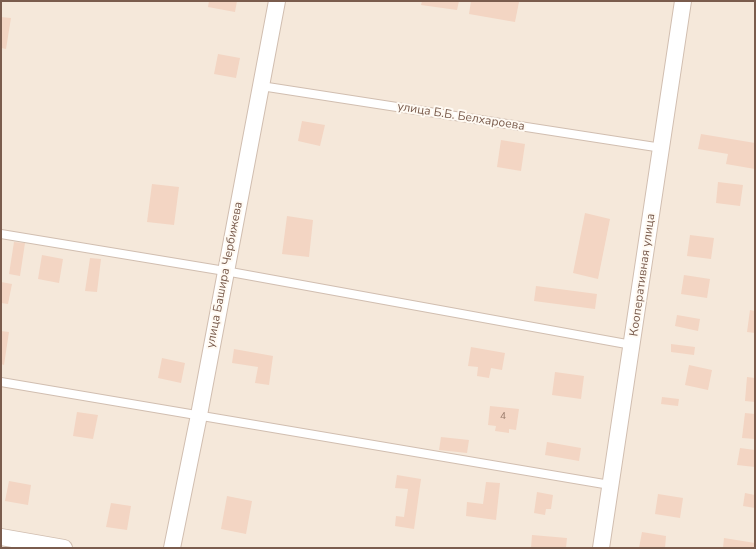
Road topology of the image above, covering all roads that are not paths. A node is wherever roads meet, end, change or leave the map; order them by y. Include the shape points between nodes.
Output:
1 (278, 1) edge
2 (683, 1) edge
3 (261, 86) junction
4 (662, 148) junction
5 (1, 234) edge
6 (226, 271) junction
7 (632, 345) junction
8 (1, 382) edge
9 (199, 415) junction
10 (610, 485) junction
11 (1, 537) edge
12 (64, 548) edge
13 (172, 548) edge
14 (601, 548) edge

1 - 3 street, улица Башира Чербижева
2 - 4 street, Кооперативная улица
3 - 4 lane, улица Б.Б. Белхароева
3 - 6 street, улица Башира Чербижева
4 - 7 street, Кооперативная улица
5 - 6 lane
6 - 7 lane
6 - 9 street, улица Башира Чербижева
7 - 10 street, Кооперативная улица
8 - 9 lane
9 - 10 lane
9 - 13 street, улица Башира Чербижева
10 - 14 street, Кооперативная улица
11 - 12 street

